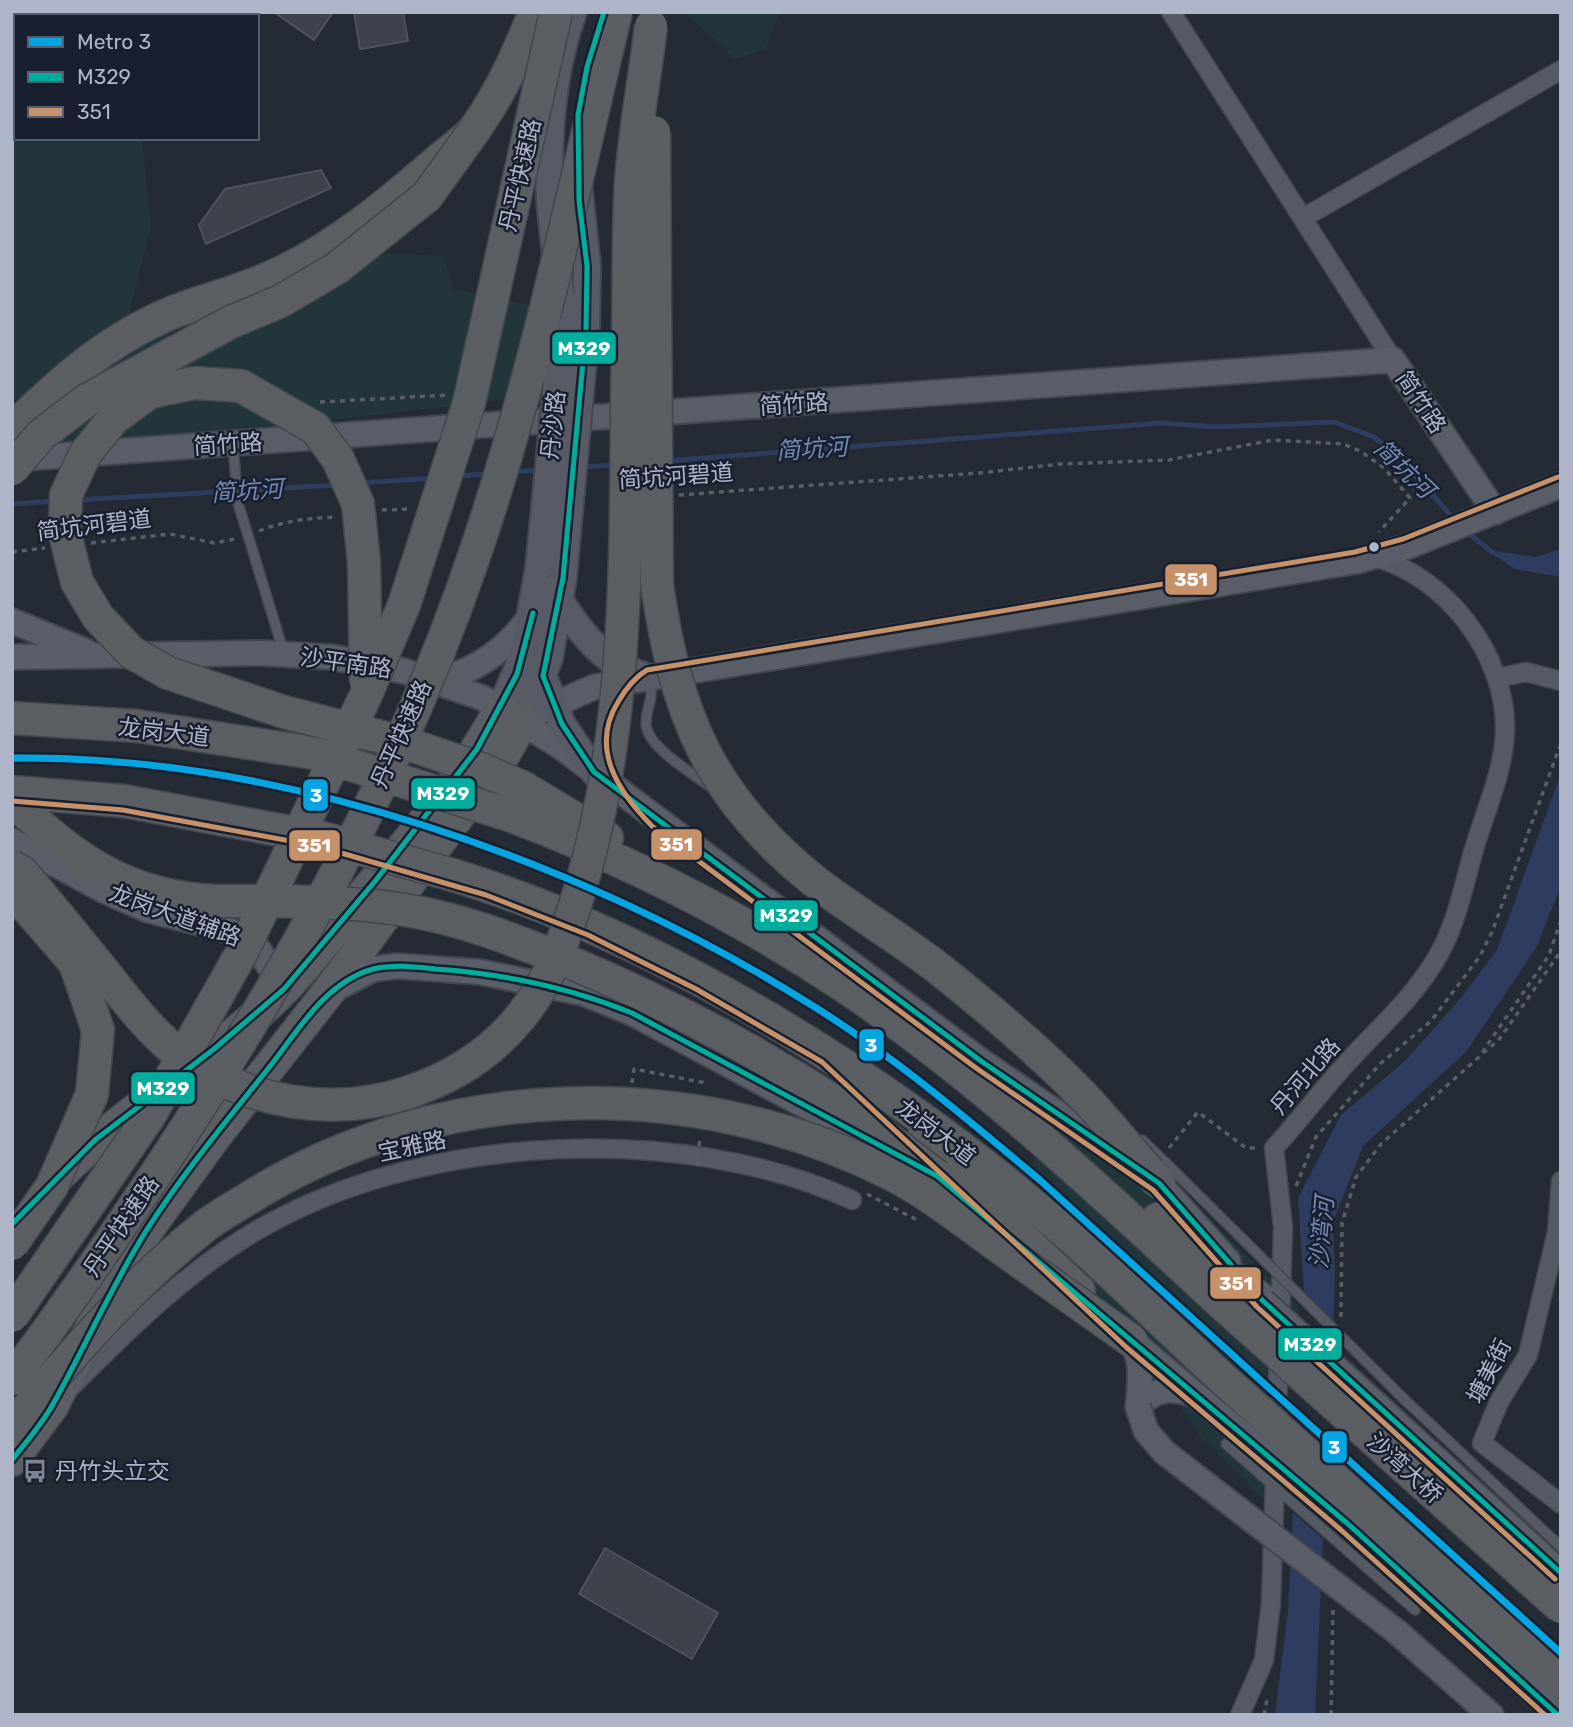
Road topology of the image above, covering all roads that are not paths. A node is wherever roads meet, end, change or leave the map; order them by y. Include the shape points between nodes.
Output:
1 (535, 12) edge
2 (556, 12) edge
3 (573, 12) edge
4 (604, 12) edge
5 (616, 12) edge
6 (1171, 12) edge
7 (652, 19) edge
8 (1561, 70) edge
9 (476, 128) junction
10 (1303, 218) junction
11 (574, 330) junction
12 (1393, 360) junction
13 (12, 430) edge
14 (234, 450) junction
15 (12, 459) edge
16 (12, 469) edge
17 (1561, 485) edge
18 (1485, 516) junction
19 (1366, 559) junction
20 (562, 589) junction
21 (532, 614) junction
22 (12, 621) edge
23 (284, 654) junction
24 (95, 656) junction
25 (12, 657) edge
26 (543, 677) junction
27 (649, 678) junction
28 (1497, 678) junction
29 (427, 679) junction
30 (1561, 681) edge
31 (455, 688) junction
32 (366, 695) junction
33 (552, 704) junction
34 (12, 718) edge
35 (497, 727) junction
36 (594, 772) junction
37 (12, 792) edge
38 (12, 800) edge
39 (517, 802) junction
40 (658, 820) junction
41 (12, 841) edge
42 (785, 841) dead end
43 (12, 867) edge
44 (12, 896) edge
45 (886, 917) dead end
46 (284, 989) junction
47 (326, 995) junction
48 (827, 1055) junction
49 (1115, 1115) dead end
50 (1135, 1133) dead end
51 (1162, 1168) junction
52 (937, 1177) junction
53 (1561, 1181) edge
54 (852, 1200) dead end
55 (12, 1224) edge
56 (1559, 1232) edge
57 (140, 1242) junction
58 (12, 1244) edge
59 (191, 1276) junction
60 (1220, 1285) junction
61 (1263, 1301) junction
62 (12, 1316) edge
63 (1132, 1341) junction
64 (12, 1378) edge
65 (1195, 1394) junction
66 (52, 1406) junction
67 (1138, 1407) junction
68 (12, 1428) edge
69 (1482, 1443) junction
70 (1226, 1444) dead end
71 (12, 1460) edge
72 (1470, 1462) junction
73 (1561, 1504) edge
74 (1347, 1523) junction
75 (1561, 1547) edge
76 (1561, 1573) edge
77 (1475, 1604) junction
78 (1561, 1607) edge
79 (1415, 1610) dead end
80 (1561, 1682) edge
81 (1240, 1715) edge
82 (1491, 1715) edge
83 (1558, 1715) edge

1 - 9 highway via 513,66
2 - 32 highway, 丹平快速路, bridge via 469,403 404,605
3 - 11 main road, 丹沙路 via 559,64 550,130 551,201
4 - 11 main road, 丹沙路 via 578,115 579,200 587,266
5 - 64 highway, 丹平快速路, bridge via 519,418 471,565 424,688 292,956 122,1226
6 - 10 street
7 - 43 highway, bridge via 631,179 624,585 615,716 579,894 550,970 524,1013 497,1043 455,1073 423,1087 378,1102 329,1107 276,1099 228,1082 182,1056 139,1016 22,872
7 - 51 highway, bridge via 657,585 667,651 683,708 710,764 745,817 813,880 940,970 1018,1034
8 - 10 street
9 - 13 highway, bridge via 387,204 329,245 281,273 234,294 183,309 118,341 71,373
9 - 16 highway, bridge via 427,196 382,235 281,301 231,321 87,400 41,435
10 - 12 street
11 - 20 main road, 丹沙路, bridge
11 - 21 main road, 丹沙路, bridge
12 - 14 main road, 简竹路
12 - 18 main road, 简竹路
14 - 15 main road, 简竹路
14 - 23 lane via 238,503
17 - 18 main road
18 - 19 main road
19 - 27 main road
19 - 28 street, 丹河北路 via 1394,562 1449,604 1476,637
20 - 26 main road, 丹沙路
20 - 27 main road via 589,643 609,661
21 - 29 main road via 482,662 454,675
21 - 35 main road, 丹沙路
22 - 24 main road
23 - 24 main road, 沙平南路
23 - 29 main road, 沙平南路 via 370,663
24 - 25 main road, 沙平南路
26 - 33 main road
26 - 35 main road, 丹沙路
27 - 33 main road via 594,687
27 - 40 main road via 621,709 613,743 623,778
27 - 42 lane via 653,699 646,722 649,736 678,763
28 - 30 street via 1526,672
28 - 81 street, 丹河北路 via 1505,716 1503,747 1456,914 1439,953 1392,1018 1336,1074 1274,1148 1283,1227 1271,1603 1264,1660
29 - 31 main road, 沙平南路
31 - 35 main road, 沙平南路
31 - 35 main road via 477,719 480,738
32 - 39 highway, bridge via 364,563 358,504 338,459 315,428 241,386 195,383 150,392 113,419 85,454 65,495 65,534 77,582 98,617 131,652 167,673 481,769
32 - 62 highway, 丹平快速路, bridge via 242,952 157,1103
33 - 35 main road
33 - 36 main road
34 - 39 highway, 龙岗大道, bridge via 138,726 314,753
35 - 36 main road
35 - 46 highway
35 - 47 highway via 504,754
36 - 40 main road
37 - 48 highway, 龙岗大道, bridge via 124,802 319,837 456,876 592,927 699,981
38 - 52 highway, bridge via 78,857 148,892 184,900 363,905 439,917 499,934 675,1010 784,1070 846,1109
39 - 60 highway via 614,842 668,882 846,987 965,1074
40 - 51 main road via 981,1061
41 - 46 main road, 龙岗大道辅路 via 148,910 235,932 256,946
44 - 58 highway, bridge via 75,963 98,1030 92,1094 52,1186
45 - 49 lane via 999,1007
46 - 55 highway via 95,1140
47 - 52 main road via 373,969 397,966 480,972 583,993 632,1013
47 - 57 highway via 216,1135
48 - 63 highway
48 - 77 highway, 龙岗大道, bridge via 922,1118 1071,1237
50 - 51 lane
51 - 61 main road
51 - 72 lane, bridge
52 - 63 main road
53 - 56 street, 塘美街
54 - 59 street, 宝雅路 via 741,1162 613,1149 511,1152 425,1166 351,1185 271,1222
56 - 69 street, 塘美街 via 1528,1355 1499,1402
57 - 59 street via 145,1266 155,1279 163,1283
57 - 66 highway
59 - 66 street, 宝雅路 via 145,1314
60 - 61 highway
60 - 78 highway, 沙湾大桥, bridge
61 - 76 main road, bridge
63 - 65 main road, bridge
63 - 67 main road via 1139,1360
63 - 68 highway, bridge via 932,1198 841,1152 728,1118 650,1106 546,1104 451,1117 339,1151 285,1175 207,1224 163,1264 88,1338
65 - 67 main road via 1170,1388 1150,1394
65 - 74 main road, bridge
66 - 71 highway
67 - 82 main road, bridge via 1146,1432 1164,1452 1397,1632
69 - 72 lane
69 - 73 street
70 - 79 lane
72 - 75 lane
74 - 77 highway, bridge
74 - 83 main road, bridge
77 - 80 highway, bridge

